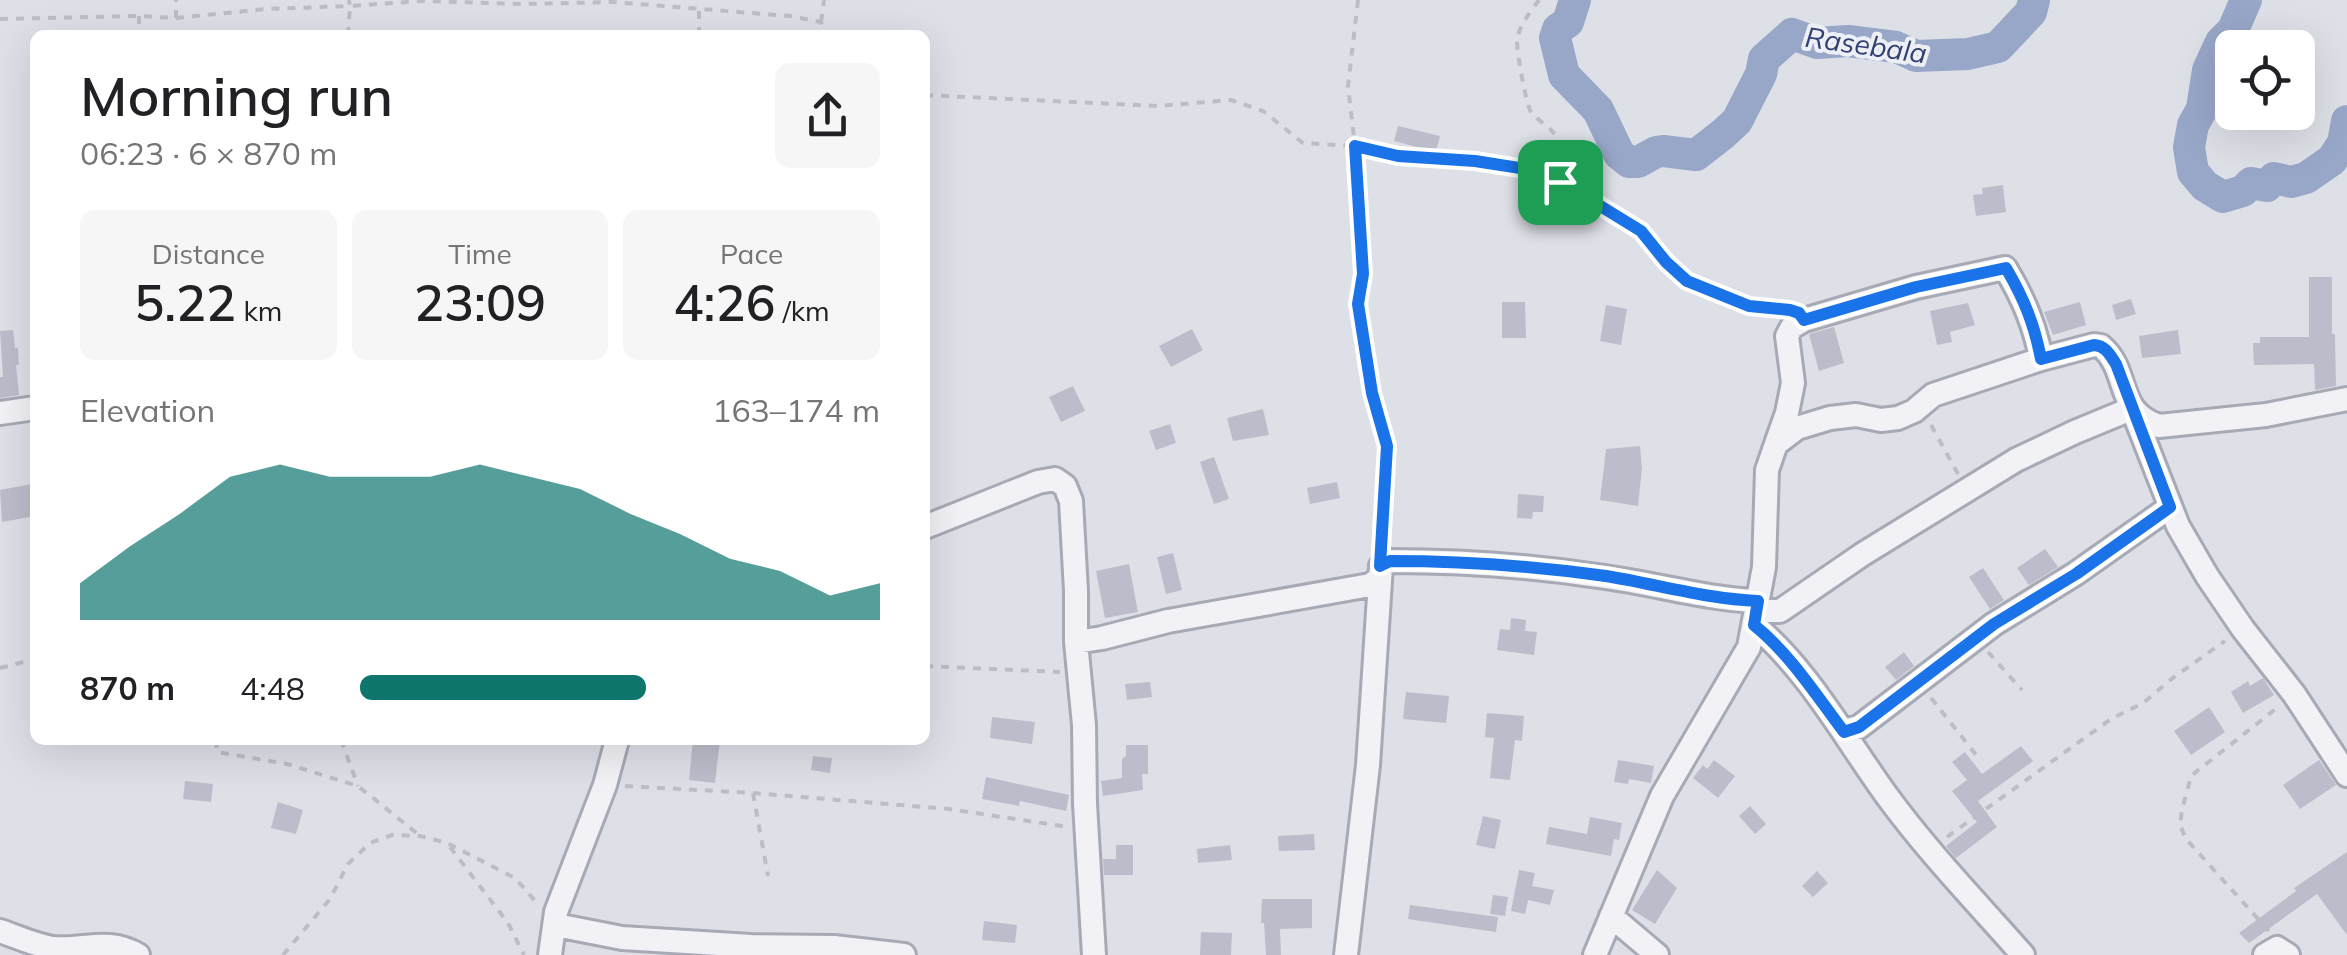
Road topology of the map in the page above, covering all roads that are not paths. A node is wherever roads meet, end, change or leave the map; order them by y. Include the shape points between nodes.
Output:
1 (2041, 359) junction
2 (2347, 399) edge
3 (30, 409) edge
4 (2133, 411) junction
5 (0, 412) edge
6 (1776, 444) junction
7 (2170, 507) junction
8 (930, 524) edge
9 (1380, 572) junction
10 (1756, 612) junction
11 (1076, 642) junction
12 (1844, 732) junction
13 (616, 745) edge
14 (2347, 775) edge
15 (1611, 916) junction
16 (556, 918) junction
17 (0, 932) edge
18 (751, 950) edge
19 (138, 955) edge
20 (550, 955) edge
21 (904, 955) edge
22 (1094, 955) edge
23 (1346, 955) edge
24 (1595, 955) edge
25 (1657, 955) edge
26 (2024, 955) edge

1 - 4 street via 2101,346 2116,364
1 - 6 street via 1933,394 1898,418 1830,418 1797,428
1 - 6 street via 2023,296 2006,268 1804,320 1787,336 1793,383
2 - 4 street via 2158,426
3 - 5 street
4 - 7 street
4 - 10 street via 2016,460 1780,610
6 - 10 street via 1767,470
7 - 12 street
7 - 14 street via 2243,629
8 - 11 street via 1038,482 1055,479 1065,486
9 - 10 street via 1390,561 1519,564 1709,596
9 - 11 street via 1370,585
9 - 23 street via 1368,765
10 - 12 street
10 - 15 street via 1749,646 1662,796
11 - 22 street
12 - 26 street via 1888,797
13 - 16 street
15 - 24 street
15 - 25 street
16 - 18 street via 622,938
16 - 20 street
17 - 19 street via 55,948 105,944
18 - 21 street via 834,947

